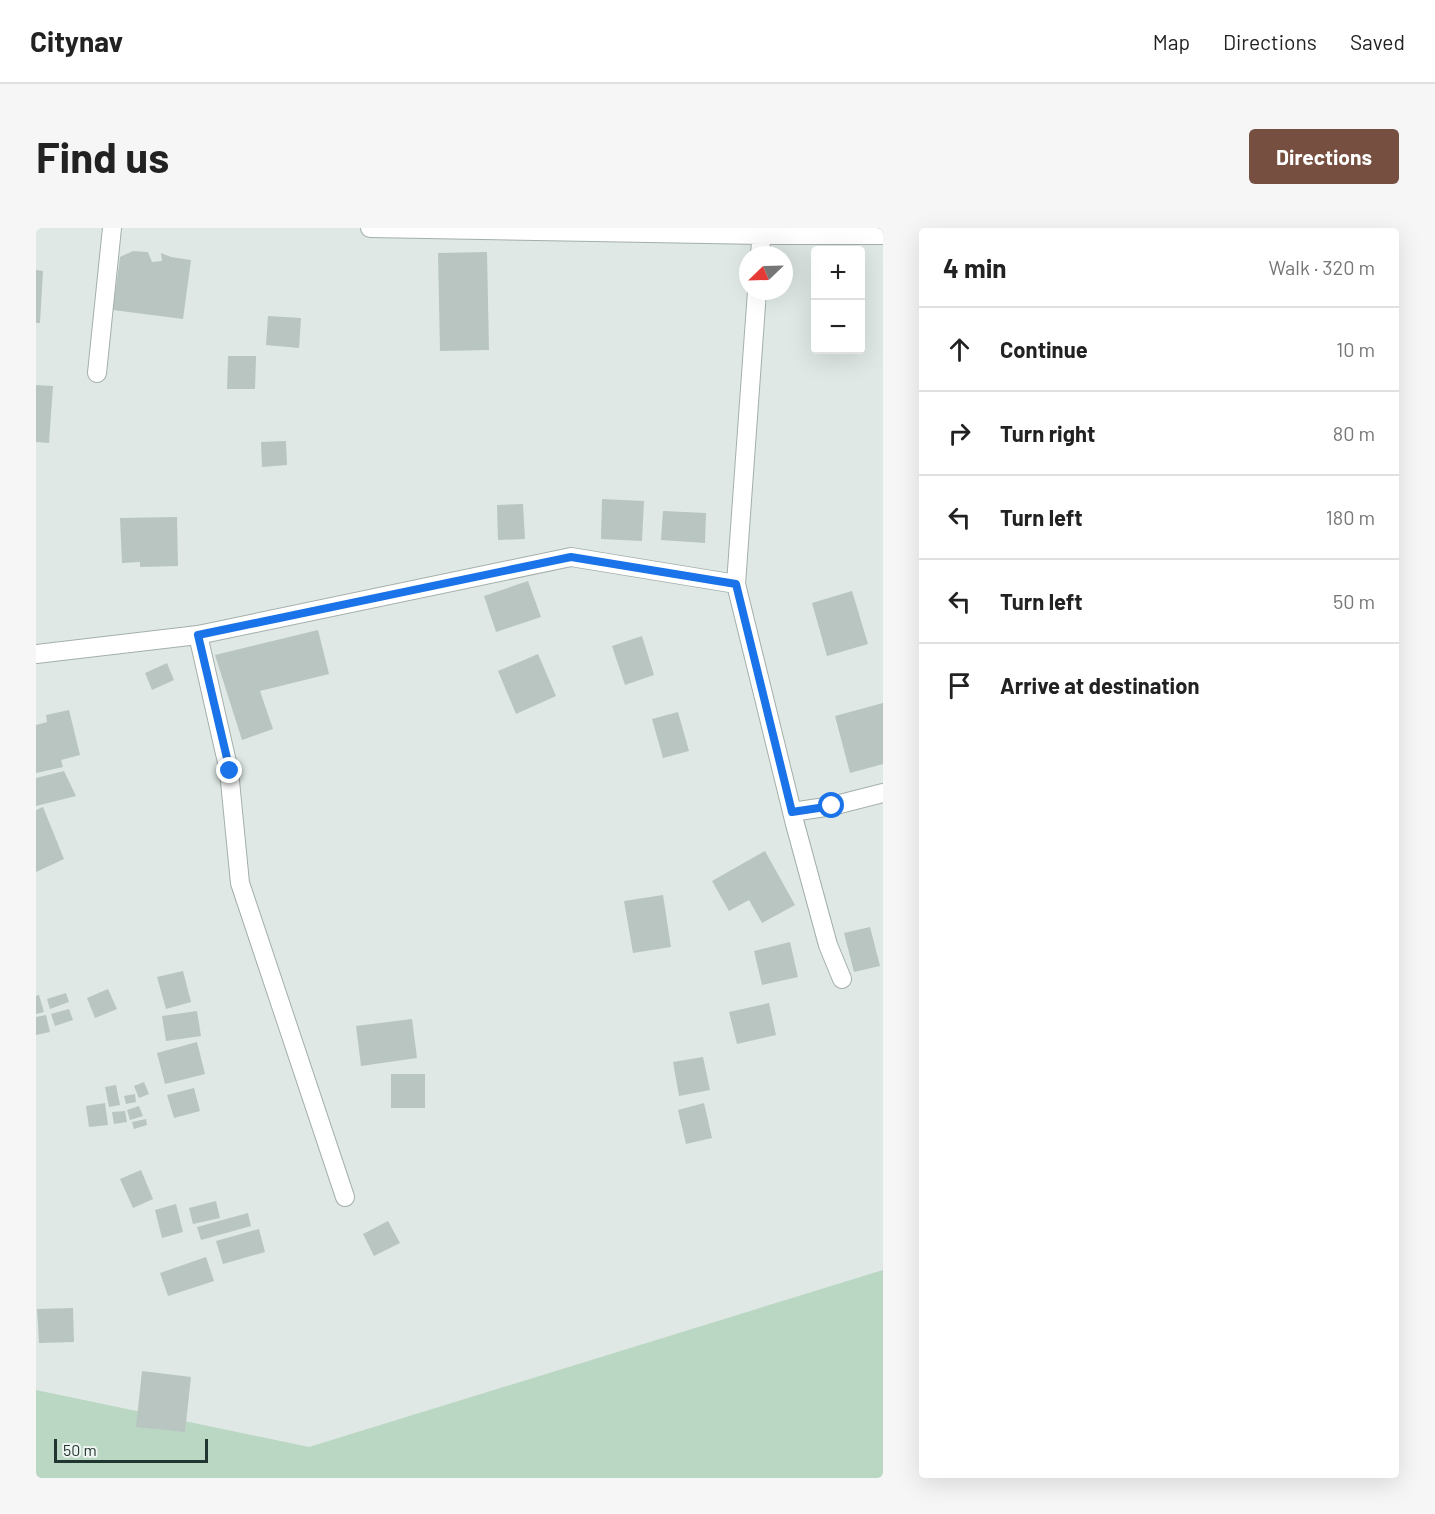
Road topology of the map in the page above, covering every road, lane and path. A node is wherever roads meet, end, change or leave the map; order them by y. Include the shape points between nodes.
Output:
1 (112, 228) edge
2 (370, 228) edge
3 (762, 231) edge
4 (883, 235) edge
5 (761, 246) edge
6 (756, 300) edge
7 (97, 373) dead end
8 (736, 584) junction
9 (198, 635) junction
10 (36, 654) edge
11 (883, 793) edge
12 (792, 812) junction
13 (842, 979) dead end
14 (345, 1197) dead end

1 - 7 street
2 - 3 street
3 - 4 street
3 - 5 street
6 - 8 street
8 - 9 street via 571,557
8 - 12 street
9 - 10 street
9 - 14 street via 230,771 240,883
11 - 12 street
12 - 13 street via 828,945

